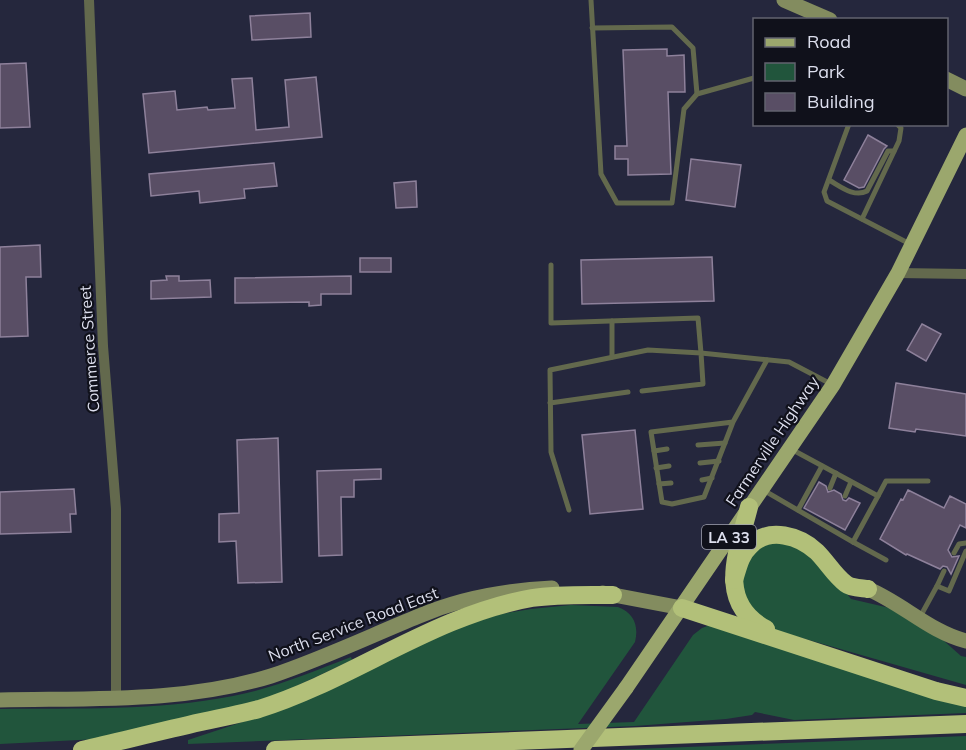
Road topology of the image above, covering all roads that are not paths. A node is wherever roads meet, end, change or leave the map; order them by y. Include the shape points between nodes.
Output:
1 (89, 0) edge
2 (591, 0) edge
3 (784, 0) edge
4 (826, 18) edge
5 (592, 28) junction
6 (753, 78) edge
7 (948, 80) edge
8 (966, 89) edge
9 (696, 94) junction
10 (848, 126) edge
11 (899, 126) edge
12 (966, 135) edge
13 (894, 151) junction
14 (829, 180) junction
15 (862, 219) junction
16 (912, 245) junction
17 (551, 264) dead end
18 (898, 273) junction
19 (966, 274) edge
20 (612, 321) junction
21 (700, 353) junction
22 (612, 357) junction
23 (767, 360) junction
24 (833, 385) junction
25 (642, 391) dead end
26 (628, 392) dead end
27 (550, 403) junction
28 (733, 422) junction
29 (725, 443) junction
30 (698, 445) dead end
31 (789, 448) junction
32 (667, 449) dead end
33 (654, 451) junction
34 (719, 461) junction
35 (700, 463) dead end
36 (669, 466) dead end
37 (822, 466) junction
38 (656, 468) junction
39 (836, 473) junction
40 (712, 478) junction
41 (702, 480) dead end
42 (928, 481) dead end
43 (851, 482) junction
44 (671, 483) dead end
45 (659, 484) junction
46 (830, 488) dead end
47 (761, 489) junction
48 (845, 496) dead end
49 (878, 496) junction
50 (749, 507) junction
51 (569, 510) dead end
52 (798, 510) junction
53 (853, 542) junction
54 (966, 543) edge
55 (966, 551) edge
56 (954, 553) dead end
57 (886, 560) dead end
58 (963, 564) edge
59 (944, 571) dead end
60 (734, 580) junction
61 (937, 586) junction
62 (868, 589) joint
63 (613, 595) junction
64 (682, 609) junction
65 (920, 618) junction
66 (966, 641) edge
67 (791, 643) junction
68 (116, 697) junction
69 (966, 698) edge
70 (0, 700) edge
71 (966, 724) edge
72 (82, 750) edge
73 (274, 750) edge
74 (581, 750) edge

1 - 68 street, Commerce Street via 103,346 116,509
2 - 5 lane
3 - 4 main road
5 - 9 lane via 672,27 693,48
5 - 9 lane via 601,174 617,203 672,203 684,109
6 - 9 lane
7 - 8 main road
10 - 14 lane
11 - 13 lane via 901,133
12 - 16 main road, Farmerville Highway / LA 33
13 - 14 lane via 888,151 863,194 855,194
13 - 15 lane
14 - 15 lane via 824,192 827,201
15 - 16 lane
16 - 18 main road, Farmerville Highway / LA 33
17 - 20 lane via 551,323
18 - 19 street
18 - 24 main road, Farmerville Highway / LA 33
20 - 21 lane via 698,318
20 - 22 lane
21 - 22 lane via 648,350
21 - 23 lane
21 - 25 lane via 703,384
22 - 27 lane via 550,370
23 - 24 lane via 789,362
23 - 28 lane
24 - 31 main road, Farmerville Highway / LA 33
26 - 27 lane
27 - 51 lane via 551,452
28 - 29 lane
28 - 33 lane via 651,432
29 - 30 lane
29 - 34 lane
31 - 37 lane
31 - 47 main road, Farmerville Highway / LA 33
32 - 33 lane
33 - 38 lane
34 - 35 lane
34 - 40 lane
36 - 38 lane
37 - 39 lane
37 - 52 lane
38 - 45 lane
39 - 43 lane
39 - 46 lane
40 - 41 lane
40 - 45 lane via 704,497 672,504 662,502
42 - 49 lane via 886,481
43 - 48 lane
43 - 49 lane
44 - 45 lane
47 - 50 main road, Farmerville Highway / LA 33
47 - 52 lane
49 - 53 lane
50 - 60 highway
50 - 64 main road, Farmerville Highway / LA 33
52 - 53 lane via 816,517
53 - 57 lane
54 - 56 lane via 959,544
55 - 58 lane
58 - 61 lane via 949,591
59 - 61 lane
60 - 62 highway via 750,546 767,537 786,535 817,552 847,585
60 - 67 highway via 739,606 747,617
61 - 65 lane
62 - 65 main road
63 - 64 main road, North Service Road East
63 - 68 main road, North Service Road East via 552,588 478,597 420,615 341,651 271,676 209,691
63 - 72 highway via 559,595 504,605 414,639 259,709
64 - 67 highway
64 - 74 main road, Farmerville Highway / LA 33, bridge
65 - 66 main road
67 - 69 highway
68 - 70 main road, North Service Road East
71 - 73 highway

